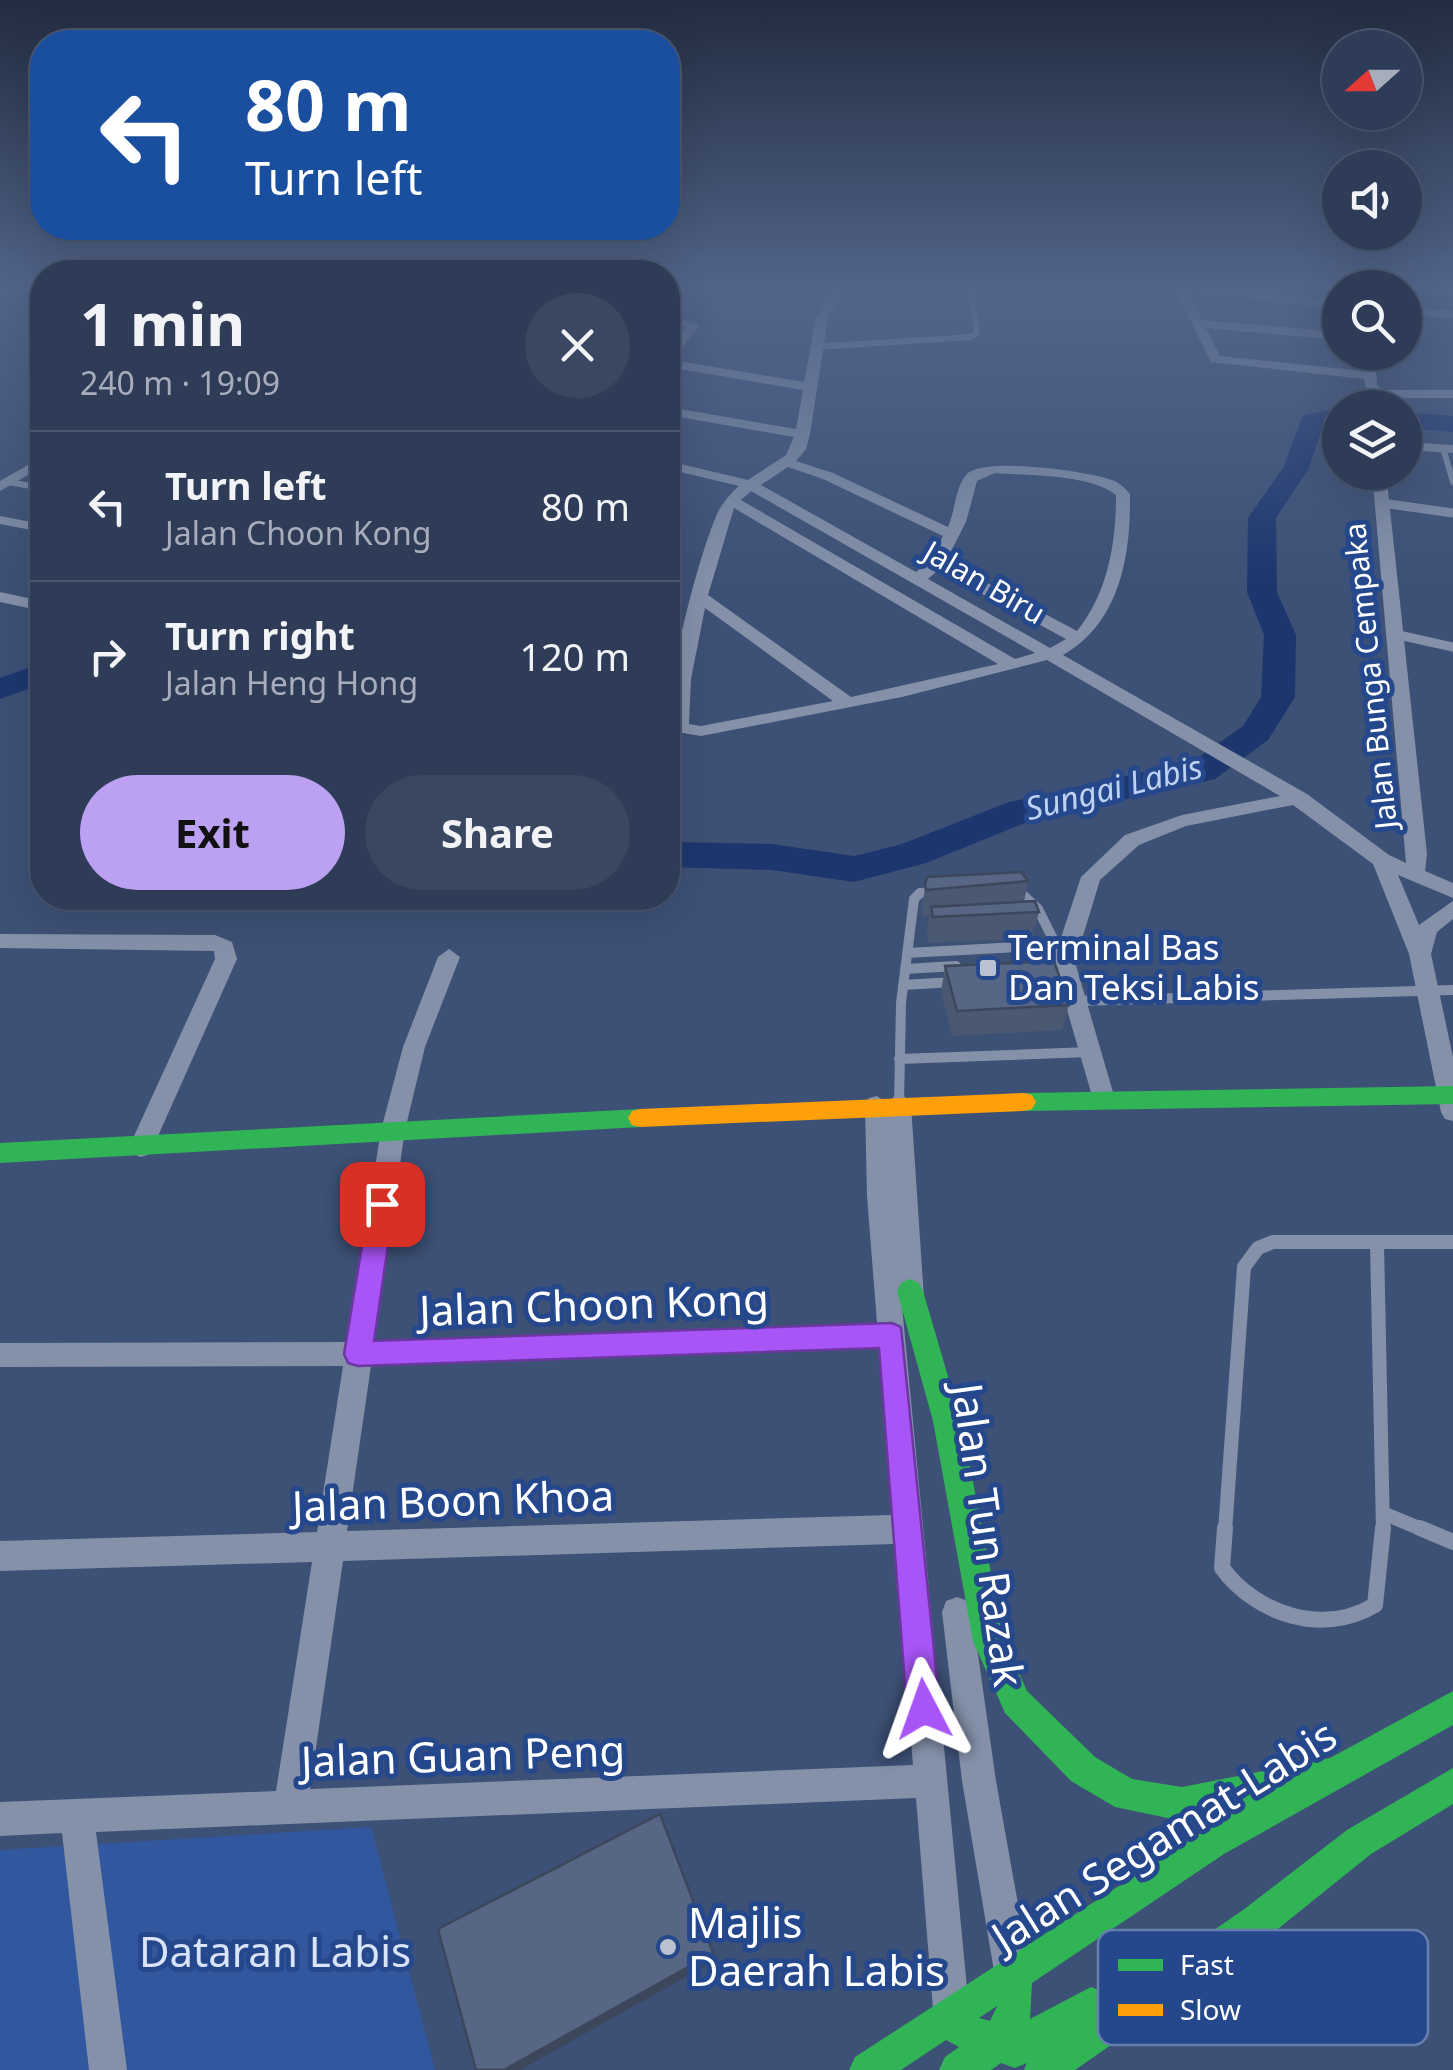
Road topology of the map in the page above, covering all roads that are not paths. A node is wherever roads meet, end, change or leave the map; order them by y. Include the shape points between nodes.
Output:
1 (797, 385) edge
2 (1374, 385) edge
3 (810, 387) joint
4 (1453, 394) edge
5 (680, 413) edge
6 (803, 434) junction
7 (1422, 447) edge
8 (1448, 448) edge
9 (790, 463) junction
10 (30, 468) edge
11 (680, 468) edge
12 (1453, 482) edge
13 (4, 484) edge
14 (751, 485) junction
15 (30, 487) edge
16 (1381, 490) edge
17 (732, 501) junction
18 (1382, 502) junction
19 (1453, 512) edge
20 (0, 520) edge
21 (30, 526) edge
22 (952, 534) junction
23 (938, 563) junction
24 (918, 580) junction
25 (0, 597) edge
26 (701, 597) junction
27 (30, 603) edge
28 (1394, 634) junction
29 (1079, 639) junction
30 (1453, 646) edge
31 (1052, 656) junction
32 (1014, 666) junction
33 (680, 700) edge
34 (845, 701) junction
35 (680, 722) edge
36 (1300, 798) junction
37 (1382, 860) junction
38 (1414, 874) junction
39 (998, 888) edge
40 (959, 890) edge
41 (1453, 891) edge
42 (1453, 908) edge
43 (1043, 917) junction
44 (1024, 918) edge
45 (930, 924) edge
46 (912, 925) junction
47 (0, 941) edge
48 (908, 954) junction
49 (1420, 954) junction
50 (450, 957) dead end
51 (1057, 965) junction
52 (965, 966) edge
53 (906, 969) junction
54 (976, 981) edge
55 (903, 984) junction
56 (1453, 990) edge
57 (1428, 991) junction
58 (1075, 1002) junction
59 (1090, 1052) junction
60 (900, 1058) junction
61 (1102, 1099) junction
62 (1452, 1101) edge
63 (888, 1105) junction
64 (394, 1130) junction
65 (141, 1147) junction
66 (0, 1153) edge
67 (1453, 1242) edge
68 (1377, 1243) junction
69 (910, 1291) junction
70 (892, 1335) junction
71 (358, 1354) junction
72 (0, 1356) edge
73 (1385, 1514) junction
74 (909, 1529) junction
75 (1453, 1542) edge
76 (330, 1547) junction
77 (0, 1556) edge
78 (1453, 1706) edge
79 (1329, 1774) junction
80 (929, 1781) junction
81 (1453, 1784) edge
82 (290, 1808) junction
83 (77, 1817) junction
84 (0, 1819) edge
85 (1250, 1917) junction
86 (1223, 1930) edge
87 (1232, 1930) edge
88 (1012, 1974) junction
89 (1098, 2000) edge
90 (952, 2018) junction
91 (1098, 2029) edge
92 (994, 2045) junction
93 (108, 2070) edge
94 (868, 2070) edge
95 (958, 2070) edge
96 (1043, 2070) edge

1 - 3 street
2 - 4 street via 1378,394
3 - 6 street
5 - 6 street
6 - 9 street
7 - 8 street
8 - 12 lane
9 - 14 street
9 - 22 street
10 - 13 street
11 - 14 street, Jalan Biru
13 - 15 lane
14 - 17 street
14 - 24 street, Jalan Biru
16 - 18 street, Jalan Bunga Cempaka
17 - 26 street
17 - 32 street
18 - 19 lane
18 - 28 street, Jalan Bunga Cempaka
20 - 21 street
22 - 23 street
22 - 29 street via 970,479 986,470 1089,478 1118,489 1124,522 1117,563
23 - 24 street
23 - 29 street
24 - 31 street, Jalan Biru
25 - 27 street
26 - 33 street
26 - 34 street
28 - 30 lane
28 - 38 street, Jalan Bunga Cempaka
29 - 31 street
31 - 32 street
31 - 36 street, Jalan Biru
32 - 34 street
34 - 35 street via 701,731
36 - 37 street
36 - 51 street via 1182,821 1132,840 1091,878
37 - 38 street
37 - 49 street
38 - 41 street
39 - 43 lane via 1017,887
40 - 46 lane via 920,892
42 - 49 street via 1426,928
43 - 44 lane
43 - 51 lane
45 - 46 lane
46 - 48 lane
47 - 65 street via 224,947 226,959
48 - 51 lane
48 - 53 lane
49 - 57 street
50 - 64 street via 414,1047
51 - 58 street
52 - 53 lane
53 - 55 lane
54 - 55 lane
55 - 60 lane
56 - 57 lane
57 - 58 lane
57 - 62 street
58 - 59 street
59 - 60 lane
59 - 61 street
60 - 63 lane
61 - 62 main road
61 - 63 main road
63 - 64 main road
63 - 69 street, Jalan Tun Razak
63 - 70 street, Jalan Tun Razak
64 - 65 main road
64 - 71 street
65 - 66 main road
67 - 68 lane
68 - 73 lane
68 - 73 lane via 1273,1242 1258,1248 1244,1267 1222,1568 1252,1603 1335,1624 1360,1618 1375,1605
69 - 79 main road via 947,1421 989,1642 1016,1702 1082,1769 1127,1795 1182,1804
69 - 88 street, Jalan Tun Razak
70 - 71 street, Jalan Choon Kong
70 - 74 street, Jalan Tun Razak
71 - 72 street, Jalan Choon Kong
71 - 76 street
73 - 75 lane
74 - 76 street, Jalan Boon Khoa
74 - 80 street, Jalan Tun Razak
76 - 77 street, Jalan Boon Khoa
76 - 82 street
78 - 79 main road, Jalan Segamat-Labis
79 - 88 main road, Jalan Segamat-Labis
80 - 82 street, Jalan Guan Peng
80 - 90 street, Jalan Tun Razak
81 - 85 main road
82 - 83 street, Jalan Guan Peng
83 - 84 street, Jalan Guan Peng
83 - 93 street
85 - 86 main road
85 - 87 main road
88 - 90 main road, Jalan Segamat-Labis
88 - 92 main road via 1020,2007
89 - 92 main road via 1015,2049
90 - 92 main road
90 - 94 main road, Jalan Segamat-Labis
91 - 96 main road
92 - 95 main road

